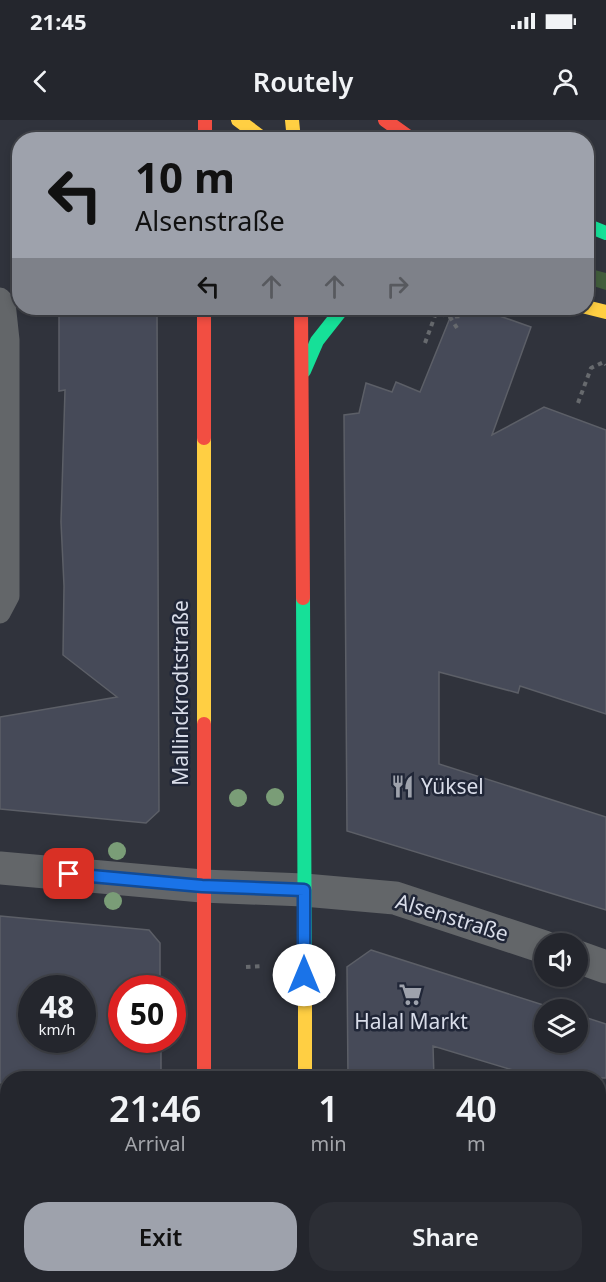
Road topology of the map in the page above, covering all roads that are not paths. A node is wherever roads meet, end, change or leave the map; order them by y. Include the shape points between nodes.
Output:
1 (238, 120) edge
2 (385, 120) edge
3 (254, 132) edge
4 (402, 132) edge
5 (0, 298) edge
6 (204, 315) edge
7 (301, 315) edge
8 (337, 315) edge
9 (301, 378) junction
10 (0, 613) edge
11 (0, 868) edge
12 (202, 886) junction
13 (304, 890) junction
14 (534, 944) edge
15 (588, 961) edge
16 (606, 967) edge
17 (204, 1071) edge
18 (305, 1071) edge

1 - 3 main road
2 - 4 main road
5 - 10 lane via 5,303 9,340 9,596
6 - 12 main road, Mallinckrodtstraße
7 - 9 main road
8 - 9 main road via 317,341
9 - 13 main road
11 - 12 street, Alsenstraße
12 - 13 street, Alsenstraße
12 - 17 main road, Mallinckrodtstraße
13 - 14 street, Alsenstraße via 395,898
13 - 18 main road
15 - 16 street

